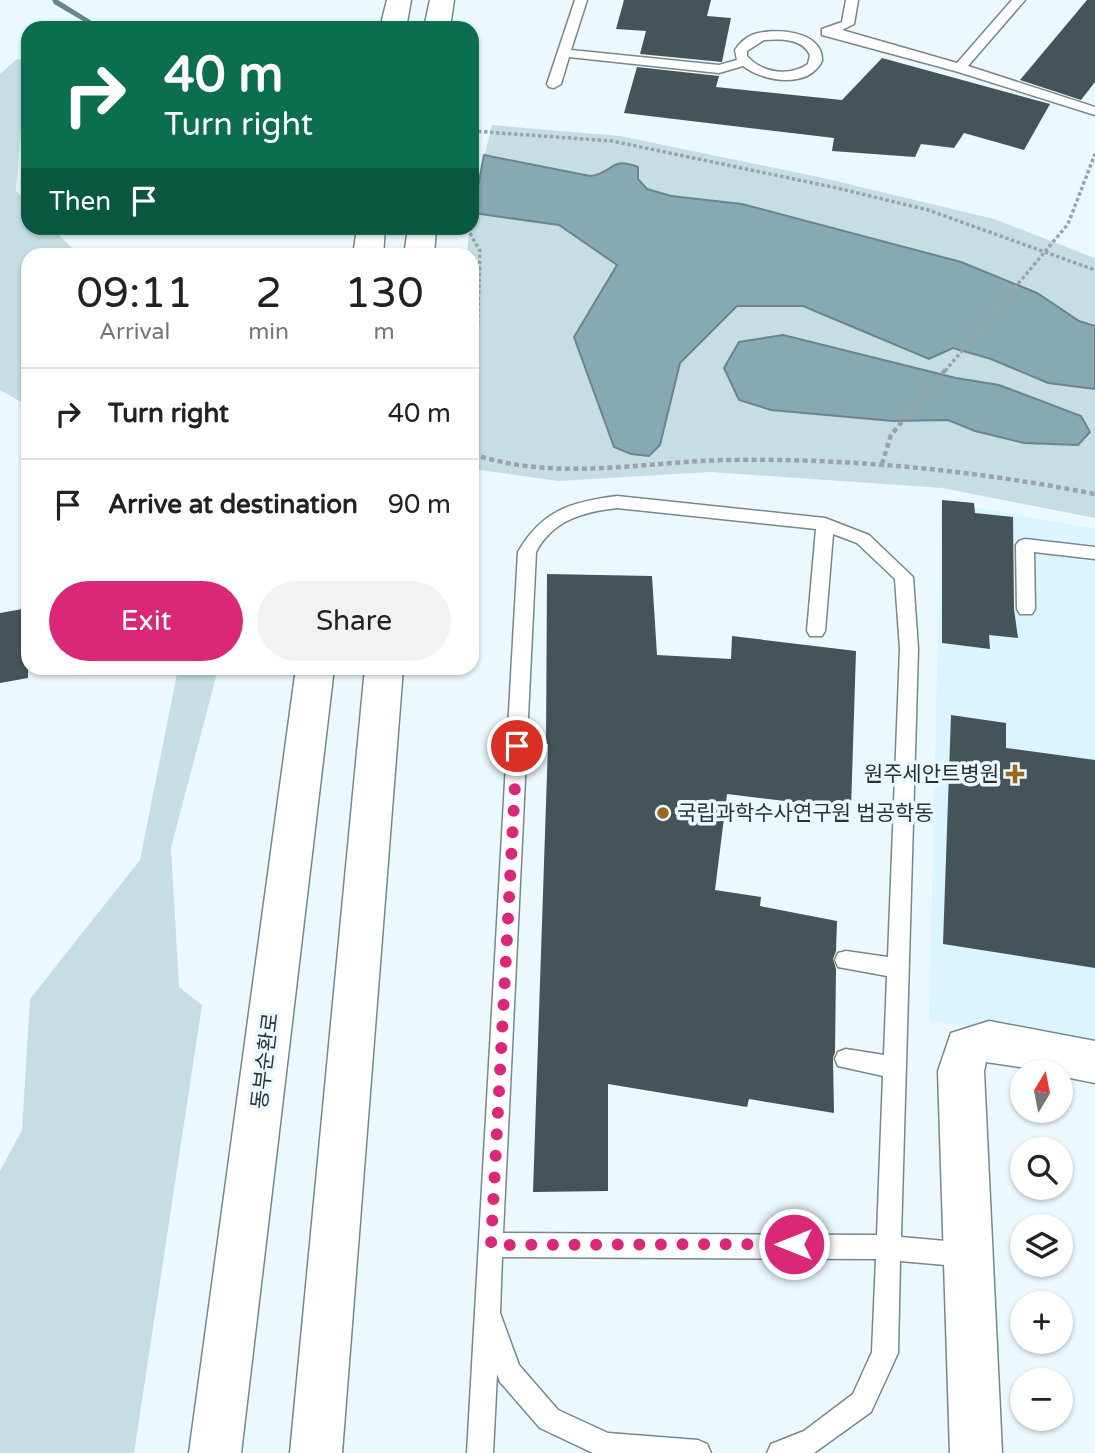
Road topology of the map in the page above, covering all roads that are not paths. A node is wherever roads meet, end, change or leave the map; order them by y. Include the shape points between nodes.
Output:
1 (398, 0) edge
2 (443, 0) edge
3 (581, 0) edge
4 (852, 0) edge
5 (1018, 0) edge
6 (394, 21) edge
7 (438, 21) edge
8 (830, 31) junction
9 (802, 41) junction
10 (564, 53) junction
11 (744, 62) junction
12 (960, 68) junction
13 (554, 84) dead end
14 (1095, 111) edge
15 (825, 524) junction
16 (1095, 553) edge
17 (1026, 609) dead end
18 (816, 631) dead end
19 (314, 675) edge
20 (383, 675) edge
21 (846, 960) dead end
22 (897, 968) junction
23 (846, 1059) dead end
24 (1095, 1062) edge
25 (894, 1067) junction
26 (491, 1245) junction
27 (887, 1248) junction
28 (968, 1255) junction
29 (487, 1312) junction
30 (215, 1453) edge
31 (316, 1453) edge
32 (480, 1453) edge
33 (698, 1453) edge
34 (780, 1453) edge
35 (976, 1453) edge

1 - 6 street
2 - 7 street
3 - 10 lane
4 - 8 lane via 848,24
5 - 12 lane
8 - 9 lane
8 - 12 lane
9 - 11 lane via 775,35 753,39 741,50
9 - 11 lane via 817,56 810,69 800,73 762,73
10 - 11 lane via 719,69
10 - 13 lane
12 - 14 lane
15 - 18 lane
15 - 22 lane via 863,539 904,577 909,649
15 - 26 lane via 617,502 586,505 553,518 533,538 527,552
16 - 17 lane via 1025,545
19 - 30 street, 동부순환로
20 - 31 street
21 - 22 lane
22 - 25 lane
23 - 25 lane
24 - 28 street via 989,1041 967,1047 961,1071
25 - 27 lane
26 - 27 lane
26 - 29 lane
27 - 28 lane
27 - 34 lane via 885,1353 862,1403 812,1441
28 - 35 street
29 - 32 lane
29 - 33 lane via 509,1373 549,1419 607,1446

